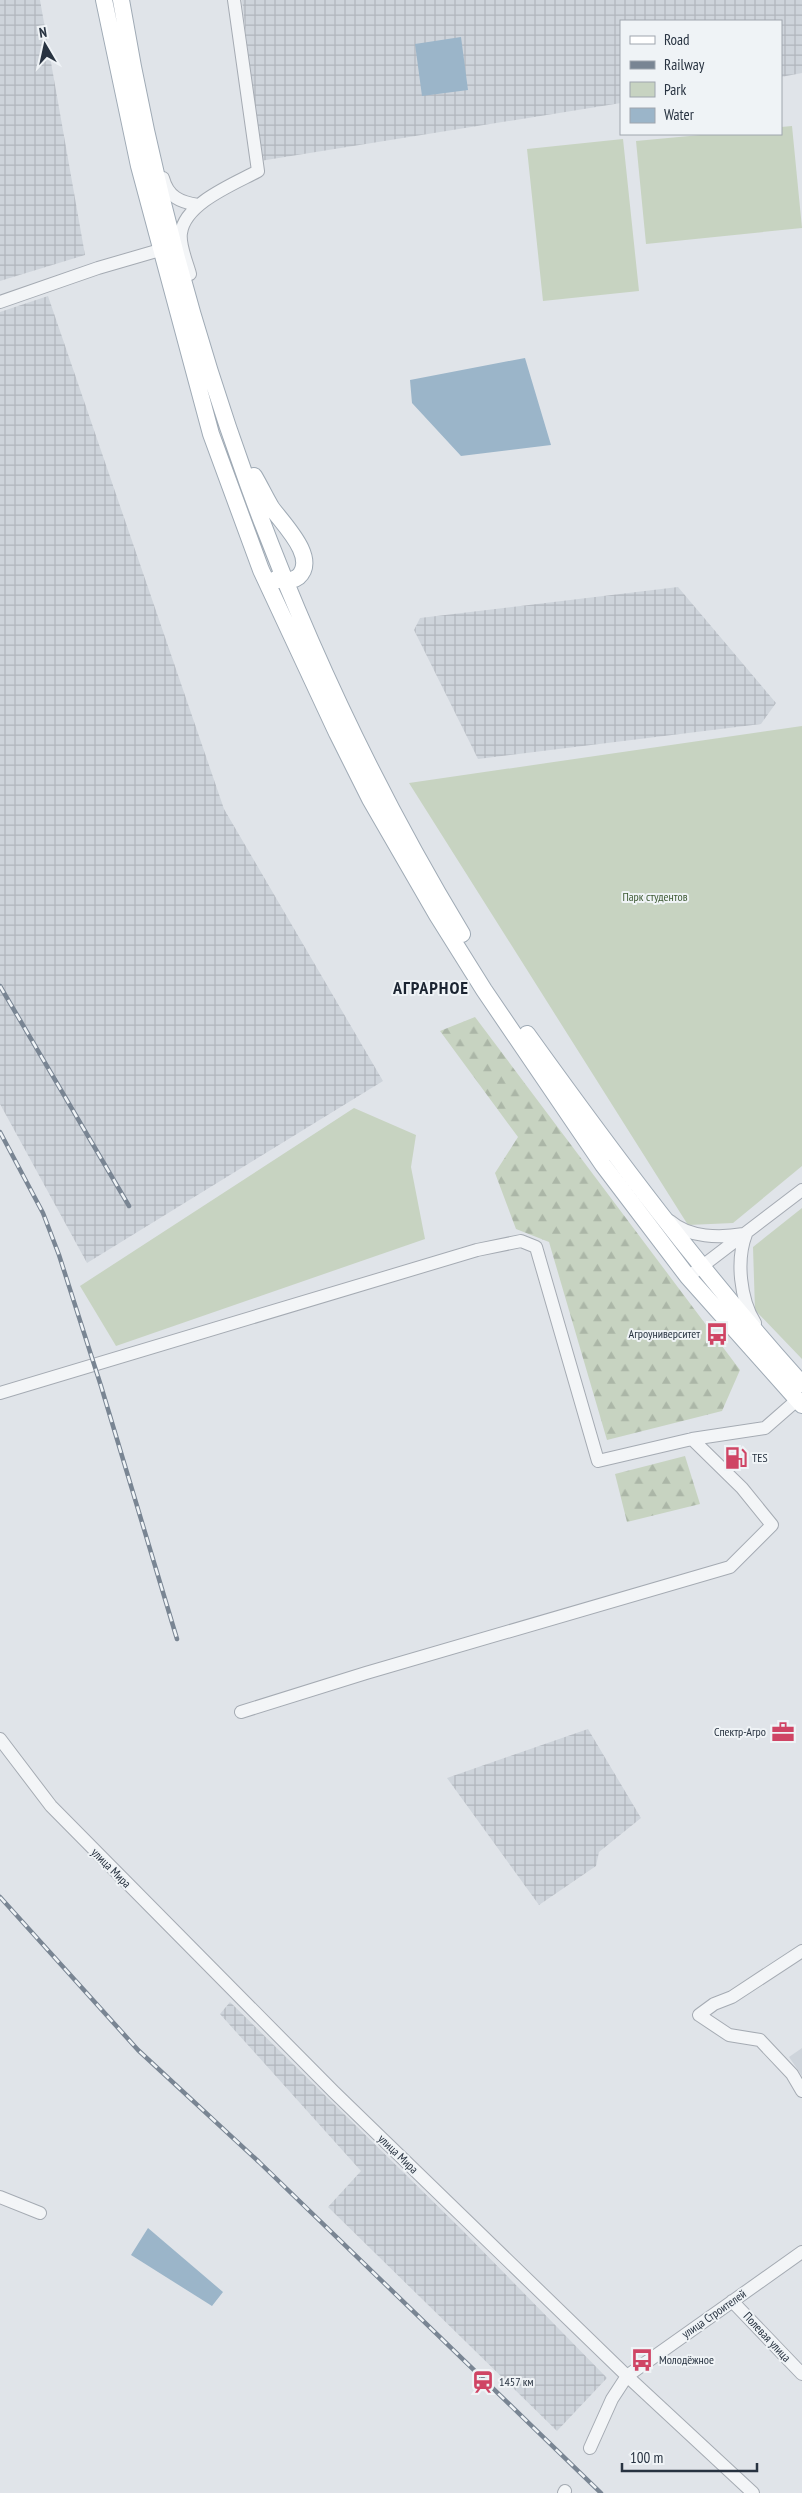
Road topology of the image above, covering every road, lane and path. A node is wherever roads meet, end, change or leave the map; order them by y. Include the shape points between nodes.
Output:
1 (104, 0) edge
2 (121, 0) edge
3 (234, 0) edge
4 (132, 68) junction
5 (198, 205) junction
6 (160, 250) junction
7 (0, 302) edge
8 (208, 363) junction
9 (228, 428) junction
10 (262, 570) junction
11 (285, 581) junction
12 (802, 1190) edge
13 (651, 1204) junction
14 (746, 1234) junction
15 (694, 1272) junction
16 (772, 1351) junction
17 (802, 1384) edge
18 (0, 1393) edge
19 (799, 1402) edge
20 (692, 1439) junction
21 (241, 1712) dead end
22 (0, 1739) edge
23 (802, 1951) edge
24 (802, 2091) edge
25 (0, 2197) edge
26 (40, 2213) dead end
27 (802, 2252) edge
28 (732, 2300) junction
29 (802, 2374) edge
30 (627, 2376) junction
31 (590, 2448) dead end
32 (753, 2493) edge

1 - 6 main road
2 - 4 main road
3 - 5 street via 258,170
4 - 5 street via 165,187 180,201
4 - 8 main road via 167,216
5 - 8 street via 182,226 180,235 204,330
6 - 7 street
6 - 10 main road via 210,434
8 - 9 main road
9 - 11 main road
9 - 11 main road via 271,507 300,545 305,564 300,575
10 - 11 main road
10 - 15 main road via 370,799 437,915 603,1165
11 - 13 main road via 324,674 382,793 446,909 493,986
12 - 14 street
13 - 14 street via 675,1226 687,1231 723,1237
13 - 15 main road
14 - 15 street
14 - 16 street via 741,1265 746,1302
15 - 16 main road
15 - 19 main road
16 - 17 main road
18 - 20 street via 476,1250 521,1242 536,1247 598,1461
19 - 20 street via 765,1428
20 - 21 street via 742,1488 772,1525 730,1567 383,1667
22 - 30 street, улица Мира via 51,1806 334,2092
23 - 24 street via 699,2015 729,2035 760,2040 792,2074
25 - 26 street
27 - 28 street, улица Строителей
28 - 29 street, Полевая улица
28 - 30 street, улица Строителей
30 - 31 street via 612,2399
30 - 32 street, улица Мира

